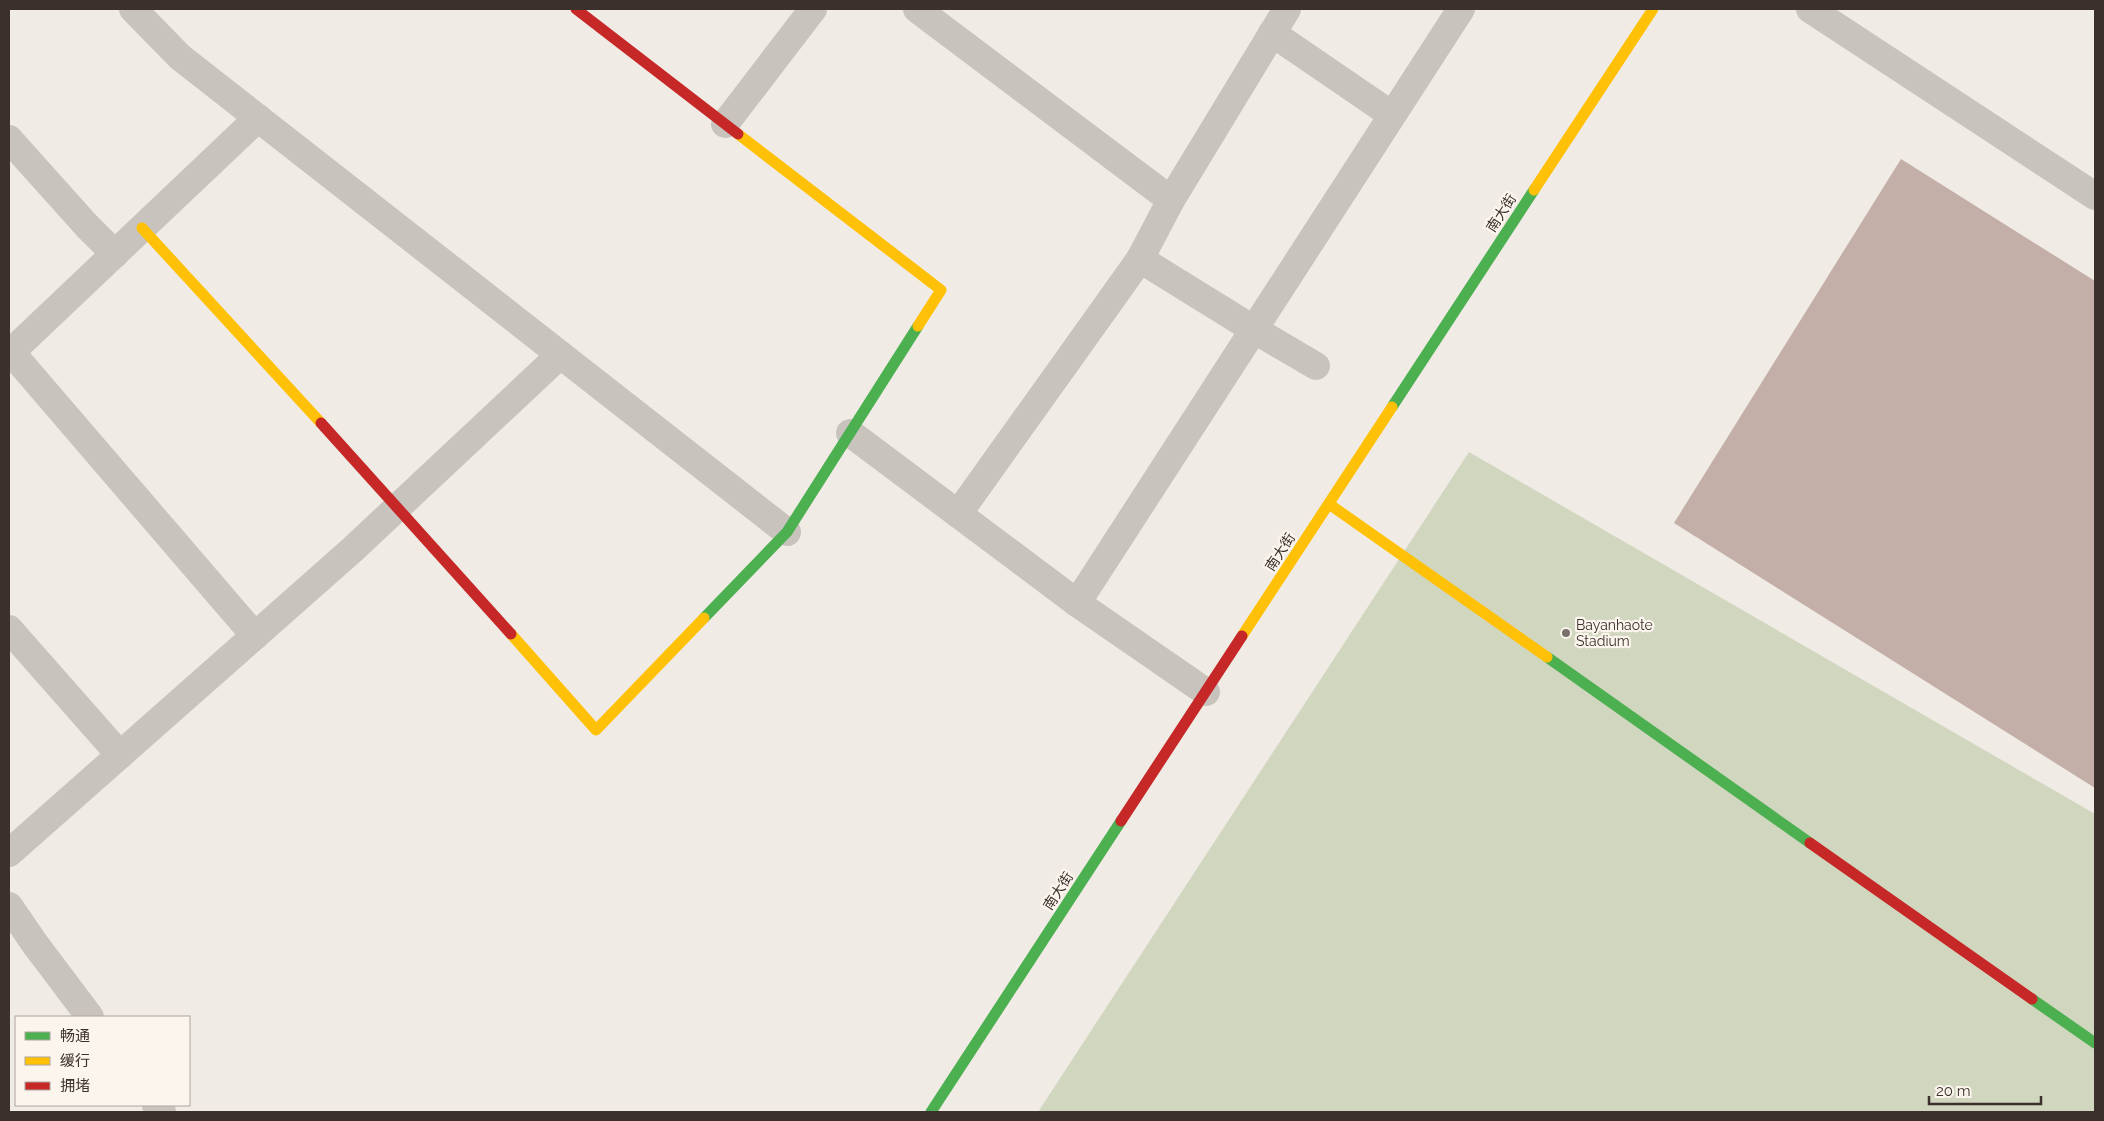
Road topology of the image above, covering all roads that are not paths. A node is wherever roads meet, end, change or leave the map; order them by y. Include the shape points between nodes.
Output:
1 (133, 9) edge
2 (576, 9) edge
3 (813, 9) edge
4 (917, 9) edge
5 (1287, 9) edge
6 (1461, 9) edge
7 (1653, 9) edge
8 (1810, 9) edge
9 (1272, 33) junction
10 (1392, 115) junction
11 (258, 118) junction
12 (725, 124) junction
13 (9, 139) edge
14 (2095, 196) edge
15 (1171, 200) junction
16 (142, 228) junction
17 (115, 254) junction
18 (1140, 259) junction
19 (1254, 329) junction
20 (10, 353) edge
21 (560, 355) junction
22 (1316, 366) dead end
23 (850, 433) junction
24 (1329, 504) junction
25 (398, 507) junction
26 (958, 514) junction
27 (786, 532) junction
28 (1077, 603) junction
29 (9, 629) edge
30 (255, 636) junction
31 (1206, 692) junction
32 (120, 755) junction
33 (9, 853) edge
34 (9, 906) edge
35 (89, 1016) edge
36 (2095, 1043) edge
37 (931, 1112) edge

1 - 11 street via 180,56
2 - 12 street
3 - 12 street
4 - 15 street
5 - 9 street
6 - 10 street
7 - 24 street, 南大街
8 - 14 street
9 - 10 street
9 - 15 street
10 - 19 street
11 - 16 street
11 - 21 street
12 - 23 street via 941,290
13 - 17 street
15 - 18 street
16 - 17 street
16 - 25 street
17 - 20 street
18 - 19 street
18 - 26 street
19 - 22 street
19 - 28 street
20 - 30 street
21 - 25 street
21 - 27 street
23 - 26 street
23 - 27 street
24 - 31 street, 南大街
24 - 36 street
25 - 27 street via 596,730
25 - 30 street
26 - 28 street
28 - 31 street
29 - 32 street
30 - 32 street
31 - 37 street, 南大街
32 - 33 street
34 - 35 street

